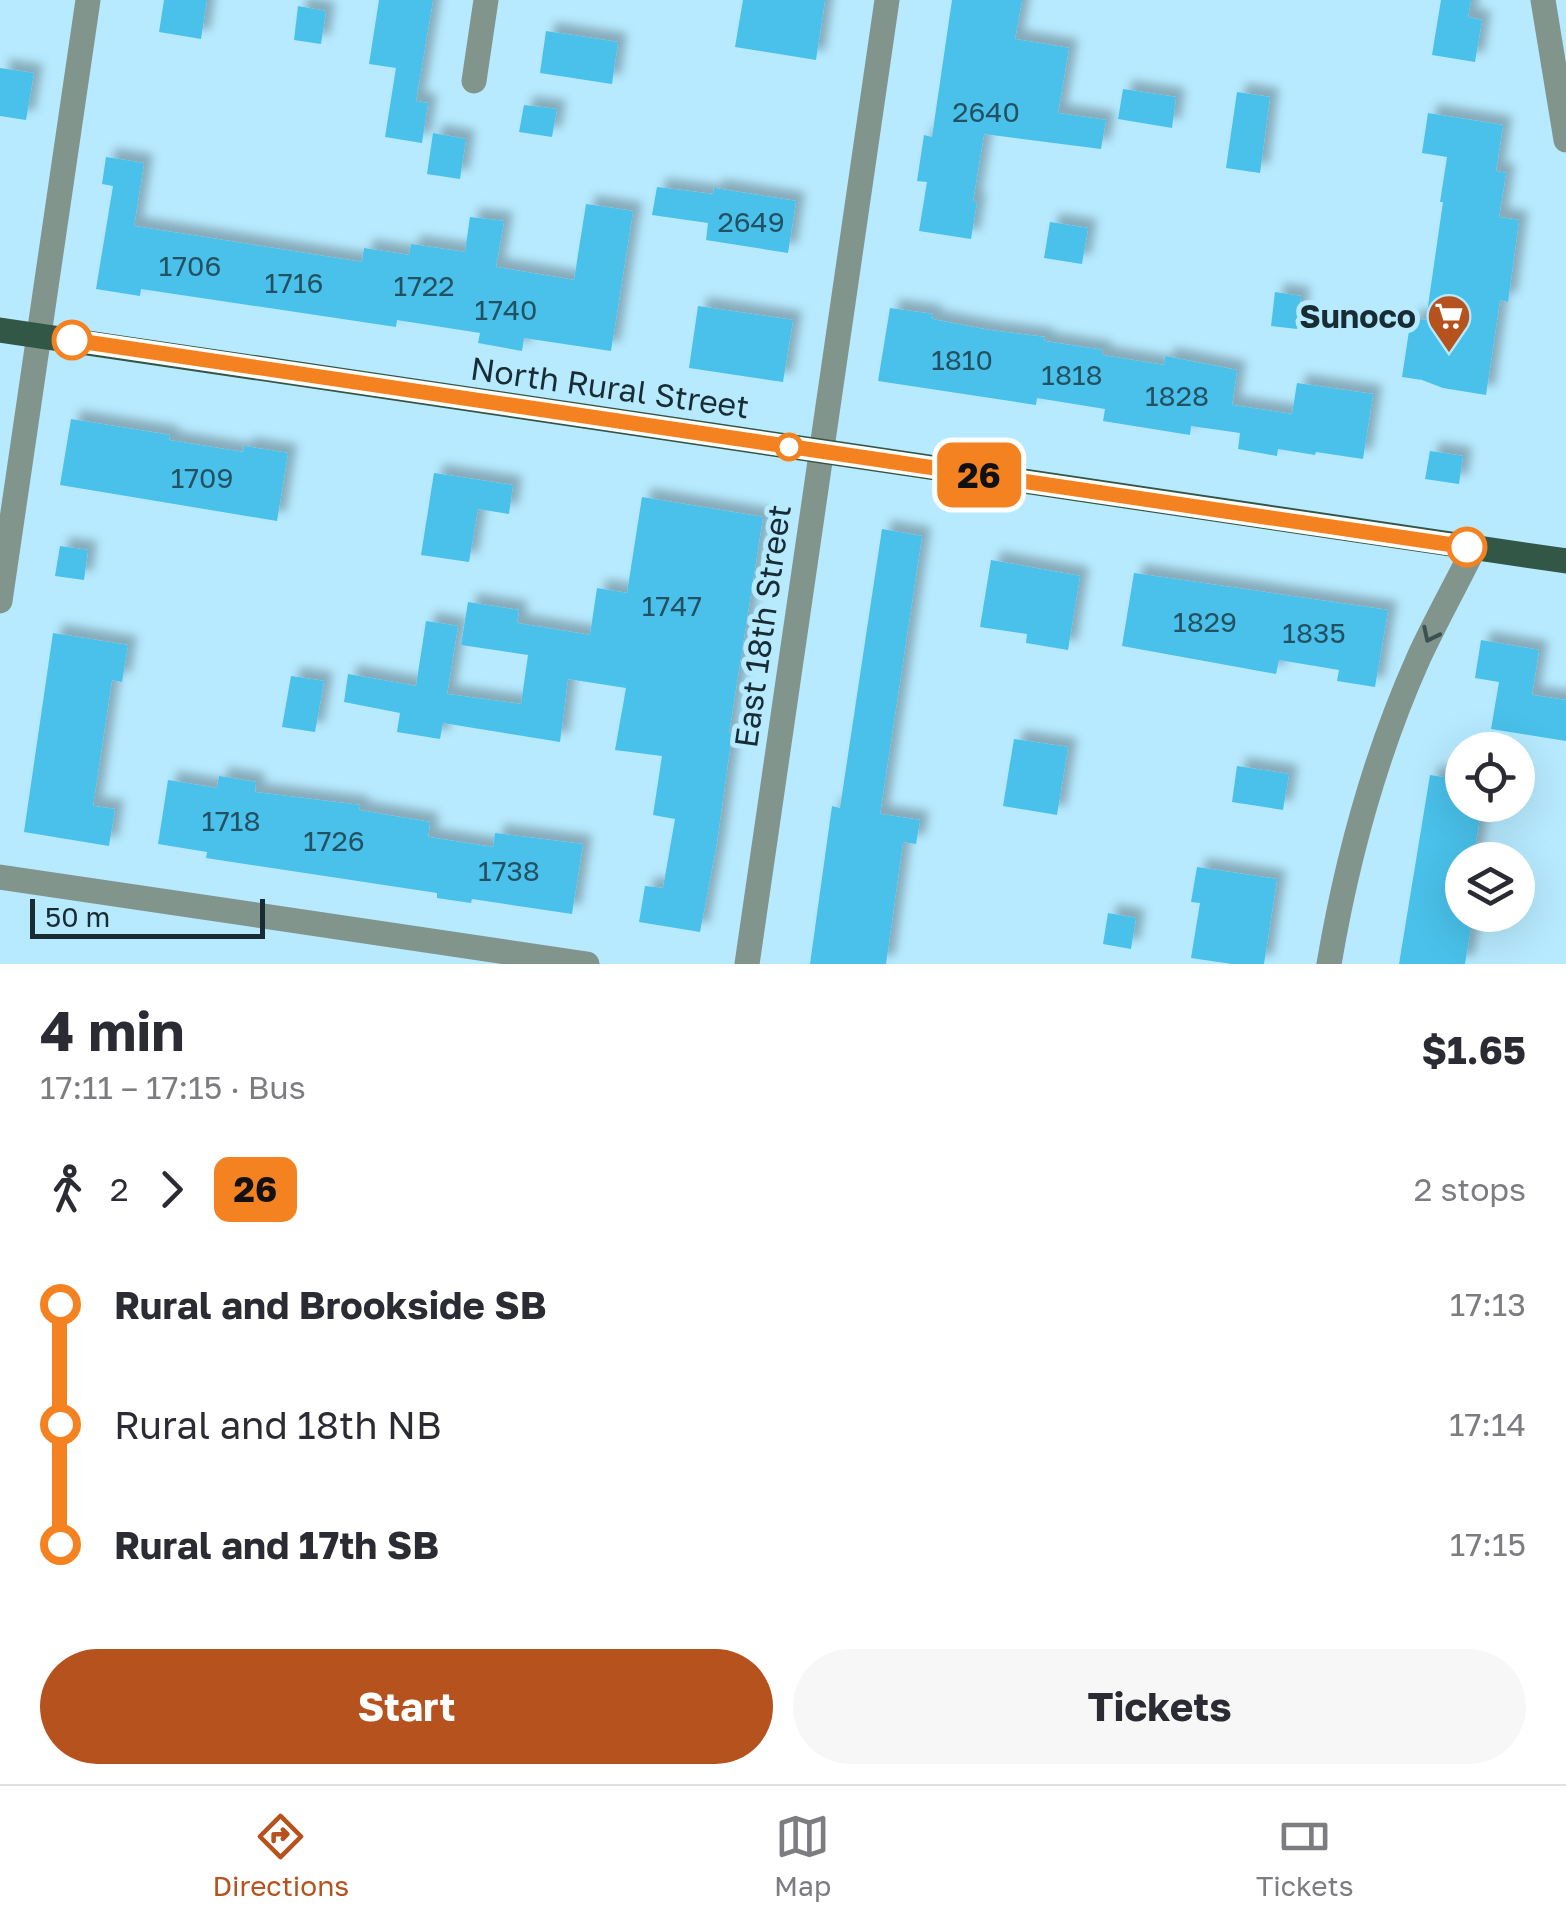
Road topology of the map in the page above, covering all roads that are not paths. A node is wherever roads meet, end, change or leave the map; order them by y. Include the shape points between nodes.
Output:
1 (88, 0) edge
2 (486, 0) edge
3 (886, 0) edge
4 (1544, 0) edge
5 (474, 81) dead end
6 (1566, 140) edge
7 (0, 330) edge
8 (40, 336) junction
9 (820, 451) junction
10 (1474, 548) junction
11 (1566, 561) edge
12 (0, 601) edge
13 (0, 878) edge
14 (587, 964) edge
15 (746, 964) edge
16 (1329, 964) edge

1 - 8 street
2 - 5 street
3 - 9 street, East 18th Street
4 - 6 street
7 - 8 main road, North Rural Street
8 - 9 main road, North Rural Street
8 - 12 street
9 - 10 main road, North Rural Street
9 - 15 street, East 18th Street
10 - 11 main road, North Rural Street
10 -> 16 street via 1419,656 1378,760
13 - 14 street

